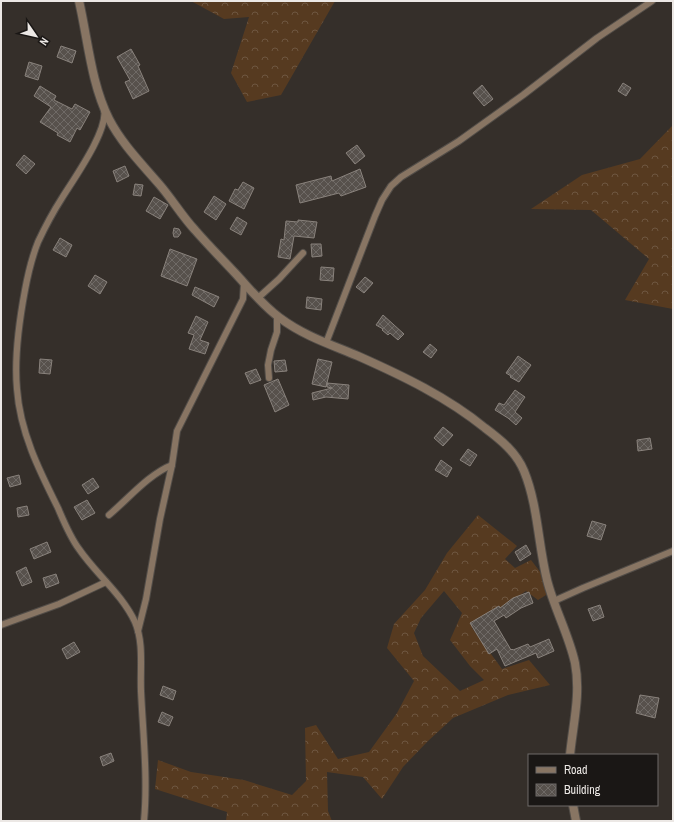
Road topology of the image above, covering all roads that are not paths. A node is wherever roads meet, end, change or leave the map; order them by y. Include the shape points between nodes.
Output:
1 (79, 1) edge
2 (652, 1) edge
3 (102, 102) junction
4 (303, 253) dead end
5 (244, 283) junction
6 (259, 297) junction
7 (277, 316) junction
8 (326, 343) junction
9 (269, 378) dead end
10 (172, 465) junction
11 (109, 515) dead end
12 (673, 551) edge
13 (106, 582) junction
14 (554, 601) junction
15 (1, 625) edge
16 (138, 631) junction
17 (570, 754) edge
18 (573, 806) edge
19 (144, 821) edge
20 (576, 821) edge

1 - 3 street
2 - 8 street via 597,38 459,141 400,177 391,186 375,216
3 - 5 street via 108,118 127,147 196,231
3 - 13 street via 105,114 98,135 83,166 37,243 28,274 21,315 17,351 17,389 28,444 40,474 78,548
4 - 6 street
5 - 6 street
5 - 10 street via 243,299 177,431
6 - 7 street
7 - 8 street via 301,332
7 - 9 street via 277,332 268,365
8 - 14 street via 389,370 437,395 469,415 513,452 525,472 529,486 543,564
10 - 11 street via 163,469
10 - 16 street
12 - 14 street
13 - 15 street via 59,604
13 - 16 street via 129,610
14 - 17 street via 578,681
16 - 19 street via 144,744
18 - 20 street

